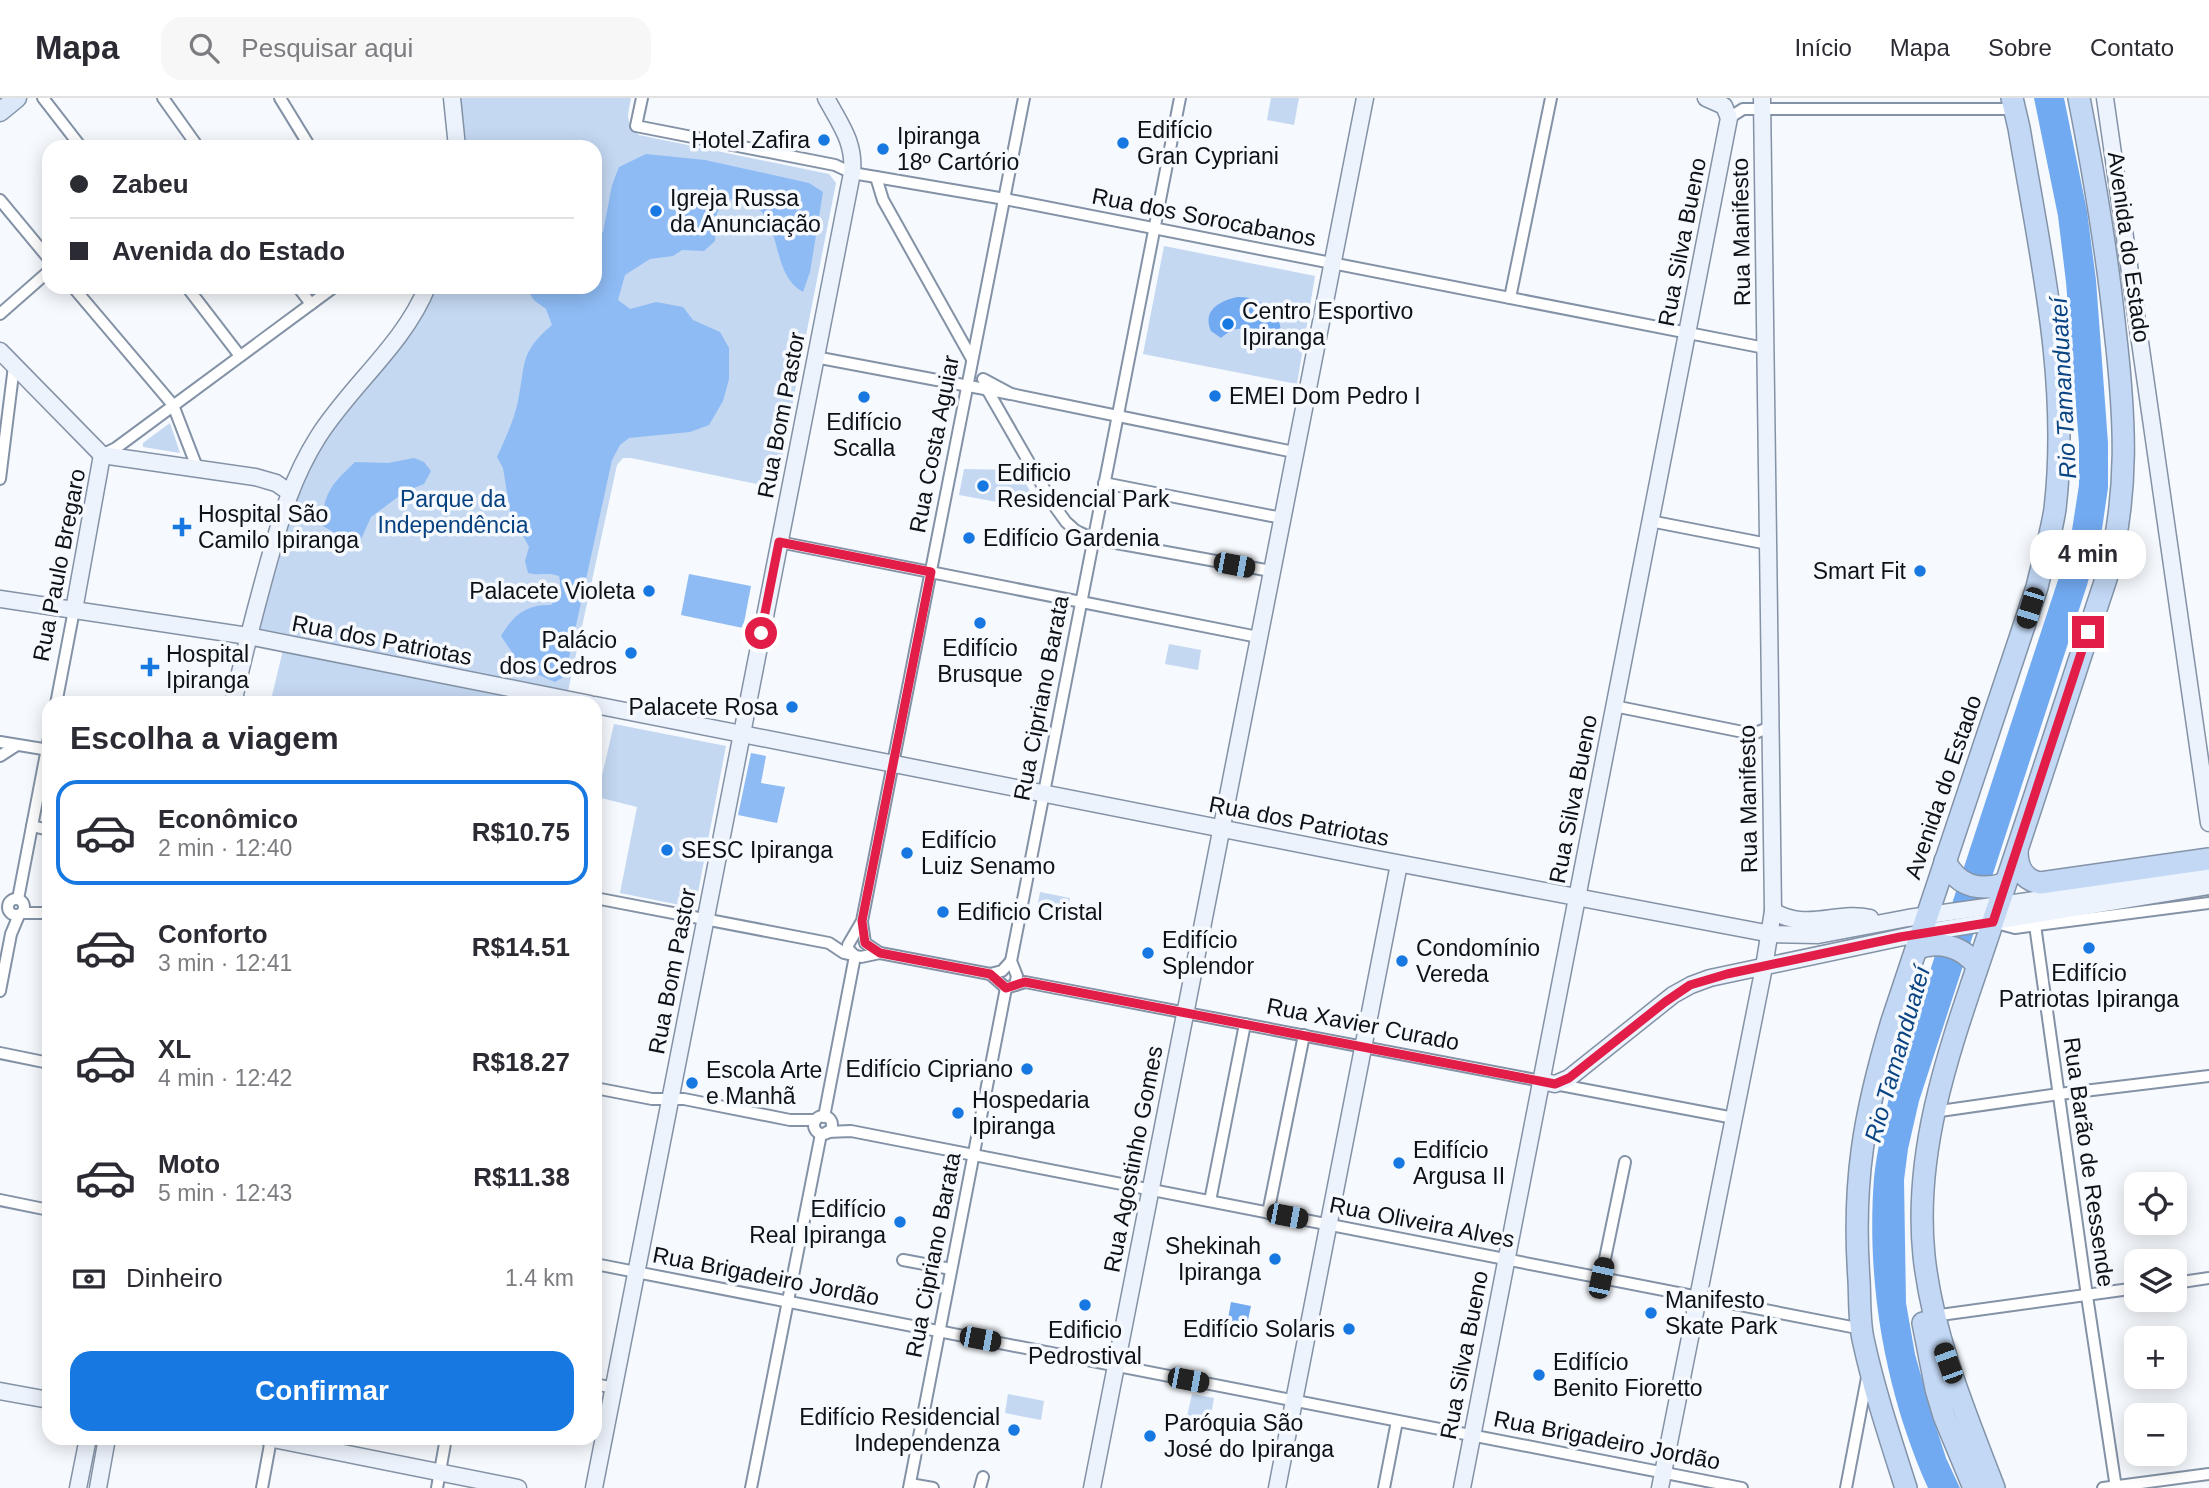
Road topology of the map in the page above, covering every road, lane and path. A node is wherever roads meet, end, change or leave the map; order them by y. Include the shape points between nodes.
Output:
1 (18, 98) edge
2 (43, 98) edge
3 (163, 98) edge
4 (280, 98) edge
5 (452, 98) edge
6 (642, 98) edge
7 (826, 98) edge
8 (1024, 98) edge
9 (1180, 98) edge
10 (1365, 98) edge
11 (1551, 98) edge
12 (1712, 98) edge
13 (2079, 98) edge
14 (2105, 98) edge
15 (2013, 103) edge
16 (1762, 104) edge
17 (0, 112) edge
18 (1729, 118) junction
19 (76, 140) edge
20 (193, 140) edge
21 (306, 140) edge
22 (456, 140) edge
23 (852, 173) junction
24 (876, 177) junction
25 (1005, 199) junction
26 (0, 200) edge
27 (1154, 228) junction
28 (42, 251) edge
29 (1331, 263) junction
30 (42, 277) edge
31 (79, 294) edge
32 (192, 294) edge
33 (303, 294) edge
34 (325, 294) edge
35 (424, 294) edge
36 (1510, 298) junction
37 (311, 304) junction
38 (0, 314) edge
39 (1688, 333) junction
40 (1765, 348) junction
41 (0, 351) edge
42 (240, 356) junction
43 (815, 357) junction
44 (14, 366) junction
45 (975, 378) junction
46 (173, 405) junction
47 (1117, 417) junction
48 (1294, 452) junction
49 (102, 456) junction
50 (198, 470) junction
51 (0, 479) edge
52 (1104, 483) junction
53 (289, 492) junction
54 (1282, 518) junction
55 (1650, 521) junction
56 (1094, 539) junction
57 (779, 542) junction
58 (1768, 544) junction
59 (1271, 571) junction
60 (931, 572) junction
61 (0, 599) edge
62 (1081, 602) junction
63 (74, 610) junction
64 (248, 636) junction
65 (1258, 637) junction
66 (58, 696) edge
67 (235, 696) edge
68 (550, 696) edge
69 (602, 706) edge
70 (1614, 706) junction
71 (1770, 727) junction
72 (741, 733) junction
73 (0, 742) edge
74 (17, 745) junction
75 (42, 746) edge
76 (0, 756) edge
77 (893, 763) junction
78 (42, 776) edge
79 (1044, 794) junction
80 (2209, 823) edge
81 (32, 826) junction
82 (42, 828) edge
83 (1221, 829) junction
84 (2017, 851) junction
85 (2209, 859) edge
86 (1945, 861) junction
87 (1399, 864) junction
88 (2209, 875) edge
89 (2006, 881) junction
90 (2209, 886) edge
91 (1577, 897) junction
92 (602, 899) edge
93 (2209, 903) edge
94 (12, 907) edge
95 (1773, 911) junction
96 (42, 912) edge
97 (2039, 912) junction
98 (1995, 914) junction
99 (705, 919) junction
100 (862, 921) junction
101 (1887, 922) junction
102 (1922, 932) junction
103 (1770, 934) junction
104 (880, 953) junction
105 (855, 956) junction
106 (1011, 961) junction
107 (1978, 966) junction
108 (1764, 967) junction
109 (990, 974) junction
110 (1, 984) edge
111 (1011, 986) junction
112 (1185, 1013) junction
113 (1245, 1024) junction
114 (1304, 1035) junction
115 (1363, 1047) junction
116 (0, 1053) edge
117 (1546, 1055) junction
118 (42, 1062) edge
119 (1584, 1066) junction
120 (2209, 1076) edge
121 (1548, 1083) junction
122 (602, 1089) edge
123 (2059, 1094) junction
124 (670, 1099) junction
125 (1933, 1112) junction
126 (1734, 1118) junction
127 (822, 1125) junction
128 (974, 1155) junction
129 (1625, 1163) dead end
130 (1150, 1189) junction
131 (0, 1200) edge
132 (1210, 1201) junction
133 (42, 1209) edge
134 (1268, 1213) junction
135 (1328, 1224) junction
136 (1924, 1256) junction
137 (1506, 1259) junction
138 (903, 1260) dead end
139 (602, 1265) edge
140 (951, 1269) junction
141 (636, 1272) junction
142 (1601, 1278) junction
143 (2209, 1278) edge
144 (2187, 1281) edge
145 (2124, 1290) edge
146 (789, 1296) junction
147 (2087, 1296) junction
148 (1698, 1297) junction
149 (1933, 1316) junction
150 (1862, 1329) junction
151 (934, 1330) junction
152 (1870, 1365) junction
153 (1116, 1366) junction
154 (602, 1385) edge
155 (614, 1388) junction
156 (0, 1391) edge
157 (42, 1399) edge
158 (1294, 1400) junction
159 (1397, 1421) junction
160 (1472, 1435) junction
161 (87, 1445) edge
162 (106, 1445) edge
163 (268, 1445) edge
164 (294, 1445) edge
165 (445, 1445) edge
166 (2209, 1474) edge
167 (438, 1480) edge
168 (1661, 1480) edge
169 (909, 1486) edge
170 (2116, 1487) edge
171 (78, 1488) edge
172 (98, 1488) edge
173 (262, 1488) edge
174 (519, 1488) edge
175 (594, 1488) edge
176 (751, 1488) edge
177 (933, 1488) edge
178 (1092, 1488) edge
179 (1277, 1488) edge
180 (1384, 1488) edge
181 (1462, 1488) edge
182 (1742, 1488) edge
183 (1846, 1488) edge
184 (1906, 1488) edge
185 (1974, 1488) edge
186 (1994, 1488) edge
187 (2103, 1488) edge

1 - 17 main road
2 - 19 street
3 - 20 street
4 - 21 street
5 - 22 main road
6 - 23 street, Rua dos Sorocabanos via 636,126 835,165
7 - 23 main road, Rua Bom Pastor via 851,145
8 - 25 street, Rua Costa Aguiar
9 - 27 street
10 - 29 main road, Rua Agostinho Gomes
11 - 36 street
12 - 18 main road via 1724,106
13 - 84 highway, Avenida do Estado via 2109,271 2125,437 2123,486 2109,569
14 - 80 main road
15 - 16 street
15 - 86 highway, Avenida do Estado via 2055,344 2058,440 2054,510 2037,587
16 - 18 street via 1743,108
16 - 40 main road, Rua Manifesto
18 - 39 main road, Rua Silva Bueno
23 - 24 street, Rua dos Sorocabanos
23 - 43 main road, Rua Bom Pastor
24 - 25 street, Rua dos Sorocabanos
24 - 45 street via 883,200
25 - 27 street, Rua dos Sorocabanos
25 - 45 street, Rua Costa Aguiar
26 - 28 street
27 - 29 street, Rua dos Sorocabanos
27 - 47 street, Rua Cipriano Barata
29 - 36 street, Rua dos Sorocabanos
29 - 48 main road, Rua Agostinho Gomes
30 - 38 street
31 - 46 street
32 - 42 street
33 - 37 street
34 - 37 street
35 - 53 main road via 396,339 331,418
36 - 39 street, Rua dos Sorocabanos
37 - 42 street
39 - 40 street, Rua dos Sorocabanos
39 - 55 main road, Rua Silva Bueno
40 - 58 main road, Rua Manifesto
41 - 44 main road, Rua Paulo Bregaro
42 - 46 street
43 - 45 street via 937,380
43 - 57 main road, Rua Bom Pastor
44 - 49 main road, Rua Paulo Bregaro
44 - 51 street
45 - 47 street via 1012,394
45 - 56 street via 1066,522
45 - 60 street, Rua Costa Aguiar
46 - 49 street
46 - 50 street
47 - 48 street
47 - 52 street, Rua Cipriano Barata
48 - 54 main road, Rua Agostinho Gomes
49 - 50 main road
49 - 63 main road, Rua Paulo Bregaro
50 - 53 main road via 266,480
52 - 54 street
52 - 56 street, Rua Cipriano Barata
53 - 64 main road
54 - 59 main road, Rua Agostinho Gomes
55 - 58 street
55 - 70 main road, Rua Silva Bueno
56 - 59 street
56 - 62 street, Rua Cipriano Barata
57 - 60 street
57 - 72 main road, Rua Bom Pastor
58 - 71 main road, Rua Manifesto
59 - 65 main road, Rua Agostinho Gomes
60 - 62 street
60 - 77 street, Rua Costa Aguiar
61 - 63 main road, Rua dos Patriotas
62 - 65 street
62 - 79 street, Rua Cipriano Barata
63 - 64 main road, Rua dos Patriotas
63 - 66 street, Rua Paulo Bregaro
64 - 67 main road
64 - 68 main road, Rua dos Patriotas
65 - 83 main road, Rua Agostinho Gomes
69 - 72 main road, Rua dos Patriotas
70 - 71 street via 1753,734
70 - 91 main road, Rua Silva Bueno
71 - 95 main road, Rua Manifesto
72 - 77 main road, Rua dos Patriotas
72 - 99 main road, Rua Bom Pastor
73 - 74 street
74 - 75 street
74 - 76 street
77 - 79 main road, Rua dos Patriotas
77 - 100 street, Rua Costa Aguiar
78 - 81 street
79 - 83 main road, Rua dos Patriotas
79 - 106 street, Rua Cipriano Barata
81 - 82 street
81 - 94 street
83 - 87 main road, Rua dos Patriotas
83 - 112 main road, Rua Agostinho Gomes
84 - 85 highway via 2023,874 2040,883
84 - 89 highway, Avenida do Estado
86 - 89 highway via 1967,885 1985,888
86 - 102 highway, Avenida do Estado
87 - 91 main road, Rua dos Patriotas
87 - 115 main road
88 - 97 main road
89 - 97 highway via 2019,887
89 - 98 highway, Avenida do Estado
90 - 97 main road
91 - 103 main road, Rua dos Patriotas
91 - 117 main road, Rua Silva Bueno
92 - 99 street
93 - 97 street
94 - 96 street
94 - 110 street
95 - 101 main road via 1801,921 1864,917
95 - 103 main road, Rua Manifesto
97 - 98 main road, Rua dos Patriotas
97 - 123 street, Rua Barão de Ressende
98 - 102 main road, Rua dos Patriotas
98 - 107 highway, Avenida do Estado
99 - 105 street via 829,943
99 - 124 main road, Rua Bom Pastor
100 - 104 street via 865,943
100 - 105 street, Rua Costa Aguiar via 848,945
101 - 102 main road, Rua dos Patriotas
101 - 103 main road, Rua dos Patriotas via 1818,935
102 - 107 highway via 1933,944 1956,948
102 - 108 main road, Rua dos Patriotas
102 - 150 highway, Avenida do Estado via 1873,1085 1862,1138 1857,1195
103 - 108 main road, Rua Manifesto
104 - 105 street
104 - 109 street
105 - 127 street, Rua Costa Aguiar
106 - 109 street via 1002,971
106 - 111 street, Rua Cipriano Barata via 1017,976
107 - 125 highway, Avenida do Estado
108 - 119 main road, Rua dos Patriotas via 1682,989
108 - 126 main road, Rua Manifesto
109 - 111 street
111 - 112 street, Rua Xavier Curado via 1025,982
111 - 128 street, Rua Cipriano Barata
112 - 113 street, Rua Xavier Curado
112 - 130 main road, Rua Agostinho Gomes
113 - 114 street, Rua Xavier Curado
113 - 132 street
114 - 115 street, Rua Xavier Curado
114 - 134 street
115 - 121 street, Rua Xavier Curado
115 - 135 main road
116 - 118 street
117 - 119 main road via 1556,1068 1569,1071
117 - 121 main road, Rua Silva Bueno
119 - 121 main road, Rua dos Patriotas via 1569,1078
120 - 123 street
121 - 126 street, Rua Xavier Curado
121 - 137 main road, Rua Silva Bueno
122 - 124 street, Rua Oliveira Alves
123 - 125 street
123 - 147 street, Rua Barão de Ressende
124 - 127 street, Rua Oliveira Alves
124 - 141 main road, Rua Bom Pastor
125 - 136 highway, Avenida do Estado via 1922,1199
126 - 148 main road, Rua Manifesto
127 - 128 street, Rua Oliveira Alves
127 - 146 street, Rua Costa Aguiar
128 - 130 street, Rua Oliveira Alves
128 - 140 street, Rua Cipriano Barata
129 - 142 street
130 - 132 street, Rua Oliveira Alves
130 - 153 main road, Rua Agostinho Gomes
131 - 133 street
132 - 134 street, Rua Oliveira Alves
134 - 135 street, Rua Oliveira Alves
135 - 137 street, Rua Oliveira Alves
135 - 158 main road
136 - 149 highway, Avenida do Estado
136 - 185 highway, Avenida do Estado via 1921,1312 1936,1389
137 - 142 street, Rua Oliveira Alves
137 - 160 main road, Rua Silva Bueno
138 - 140 street
139 - 141 street, Rua Brigadeiro Jordão
140 - 151 street, Rua Cipriano Barata via 942,1318
141 - 146 street, Rua Brigadeiro Jordão via 772,1298
141 - 155 main road, Rua Bom Pastor
142 - 148 street, Rua Oliveira Alves
143 - 144 street
145 - 147 street
146 - 151 street, Rua Brigadeiro Jordão
146 - 176 street, Rua Costa Aguiar
147 - 149 street
147 - 170 street, Rua Barão de Ressende
148 - 150 street, Rua Oliveira Alves
148 - 168 main road, Rua Manifesto
149 - 186 highway, Avenida do Estado
150 - 152 highway, Avenida do Estado
151 - 153 street, Rua Brigadeiro Jordão
151 - 169 street, Rua Cipriano Barata
152 - 183 street
152 - 184 highway, Avenida do Estado
153 - 158 street, Rua Brigadeiro Jordão
153 - 178 main road, Rua Agostinho Gomes
154 - 155 street
155 - 175 main road, Rua Bom Pastor
156 - 157 main road
158 - 159 street, Rua Brigadeiro Jordão
158 - 179 main road
159 - 160 street, Rua Brigadeiro Jordão
159 - 180 street
160 - 168 street, Rua Brigadeiro Jordão
160 - 181 main road, Rua Silva Bueno
161 - 171 main road
162 - 172 main road
163 - 173 street
164 - 167 main road
165 - 167 street
166 - 170 street
167 - 174 main road
168 - 182 street, Rua Brigadeiro Jordão
169 - 177 street
170 - 187 street

